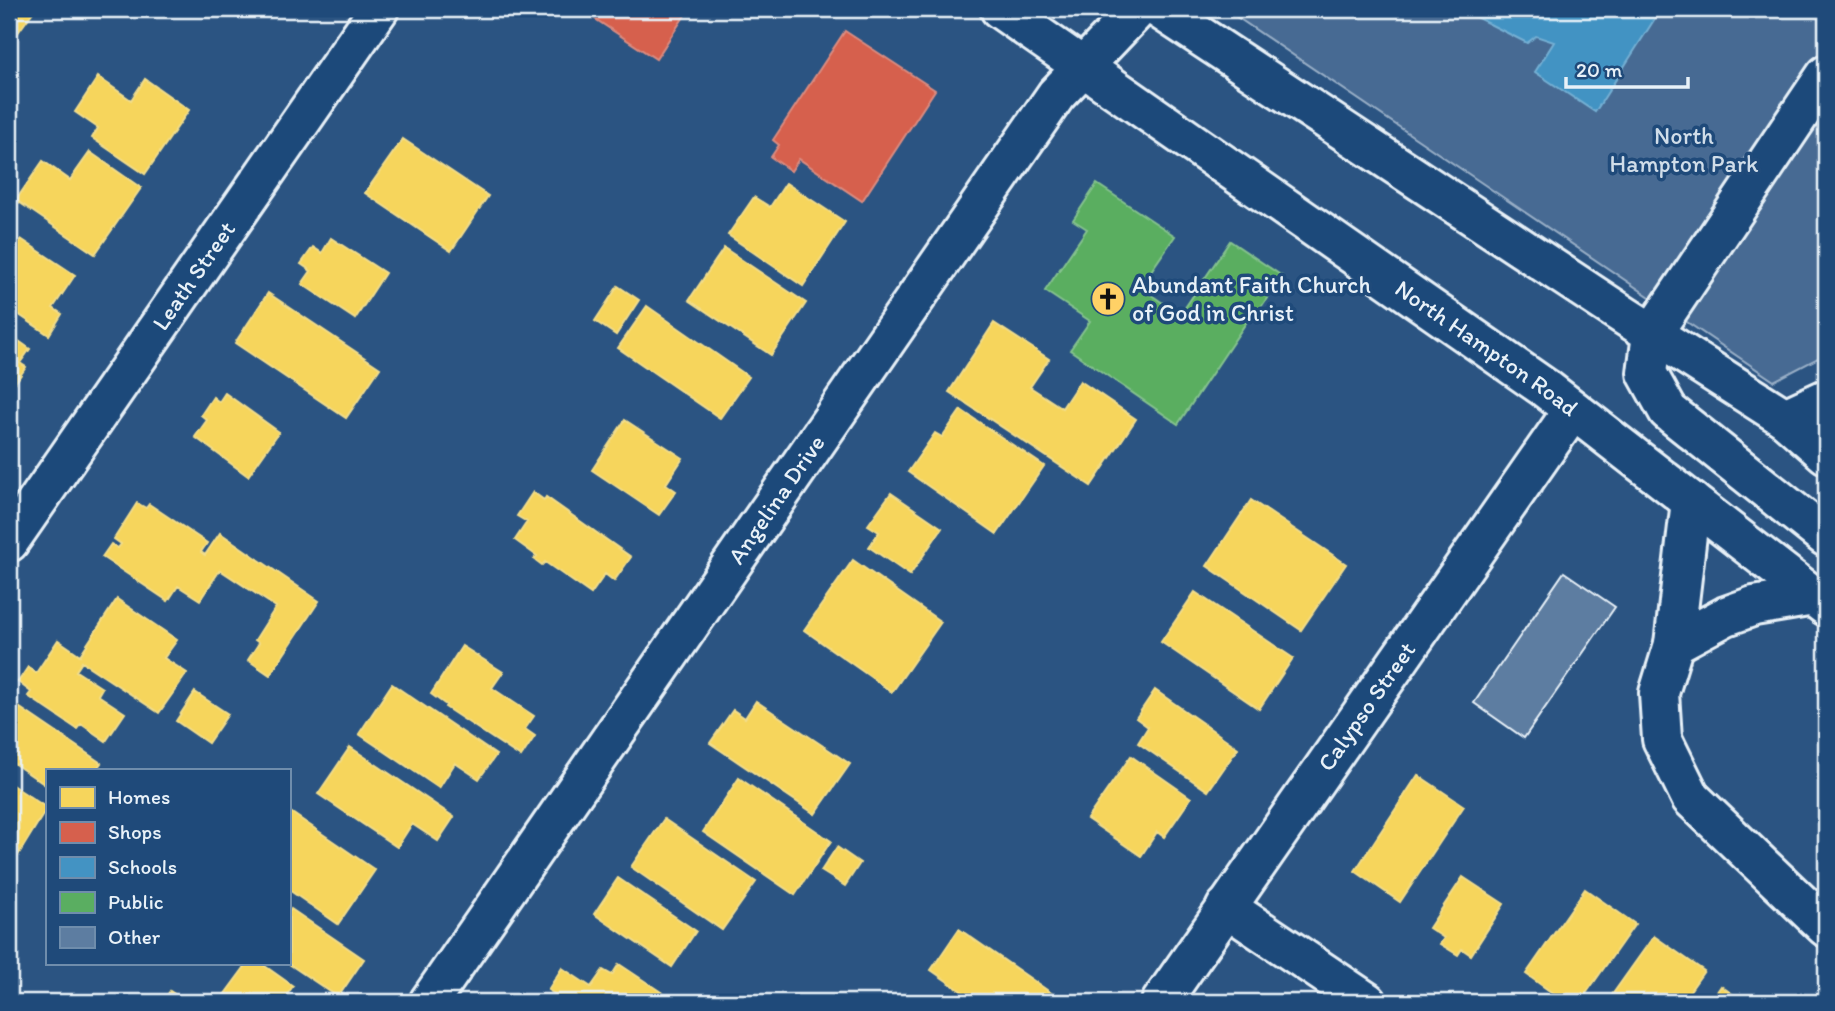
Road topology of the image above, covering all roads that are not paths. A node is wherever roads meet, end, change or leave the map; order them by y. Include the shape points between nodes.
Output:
1 (379, 9) edge
2 (1000, 9) edge
3 (1138, 9) edge
4 (1159, 9) edge
5 (1084, 66) junction
6 (1826, 75) edge
7 (1652, 334) junction
8 (1826, 399) edge
9 (1573, 410) junction
10 (1785, 418) junction
11 (1826, 454) edge
12 (1691, 500) junction
13 (1826, 537) edge
14 (9, 542) edge
15 (1820, 601) edge
16 (1674, 644) junction
17 (1226, 907) junction
18 (1826, 927) edge
19 (429, 1002) edge
20 (1161, 1002) edge
21 (1367, 1002) edge

1 - 14 street, Leath Street
2 - 5 street, North Hampton Road
3 - 5 street, Angelina Drive
4 - 7 street
5 - 9 street, North Hampton Road
5 - 19 street, Angelina Drive via 1056,95
6 - 7 street
7 - 10 street
7 - 13 street via 1647,373 1668,411
8 - 10 street
9 - 12 street, North Hampton Road
9 - 17 street, Calypso Street
10 - 11 street
12 - 15 street, North Hampton Road
12 - 16 street
15 - 16 street via 1754,606
16 - 18 street via 1659,694 1662,739 1690,798
17 - 20 street, Calypso Street
17 - 21 street

